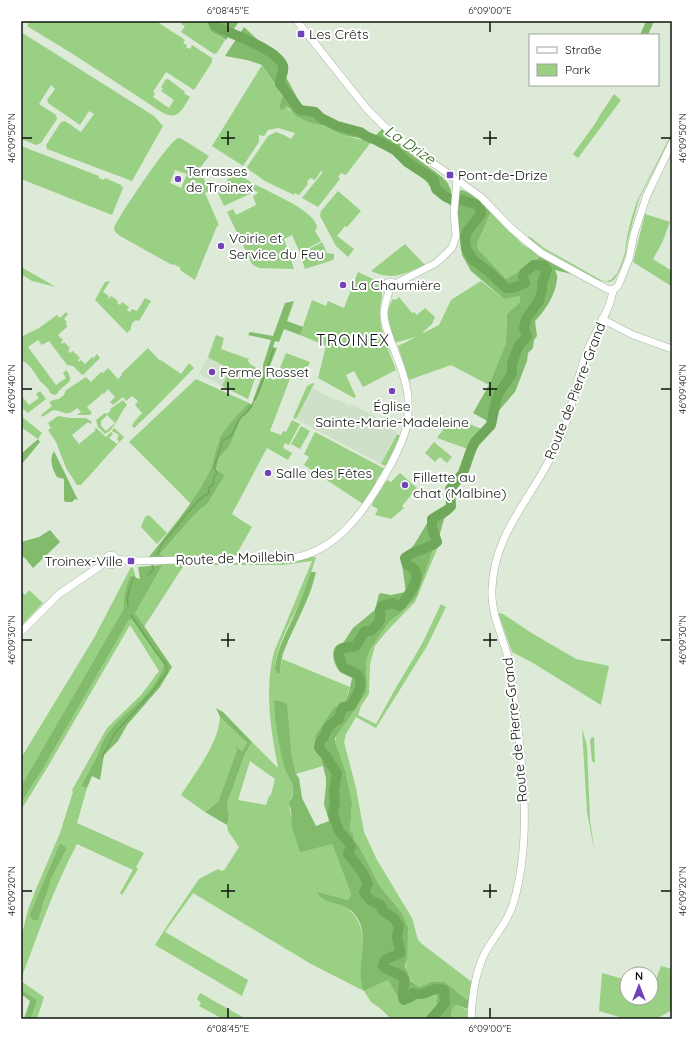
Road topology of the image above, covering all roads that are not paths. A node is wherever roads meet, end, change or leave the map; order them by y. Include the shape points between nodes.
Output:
1 (297, 21) edge
2 (672, 143) edge
3 (457, 180) junction
4 (613, 290) junction
5 (602, 319) junction
6 (672, 349) edge
7 (21, 632) edge
8 (471, 1019) edge

1 - 3 street via 373,116 405,143
2 - 4 street, Route de Pierre-Grand via 647,195 629,259 618,286
3 - 4 street via 487,202 520,236 541,253 607,290
3 - 7 street, Route de Moillebin via 454,209 456,236 452,248 436,263 395,284 387,283 386,288 389,291 384,318 406,386 406,428 392,464 362,512 351,524 326,546 300,557 133,561 116,559 109,555 106,562 59,594
4 - 5 street, Route de Pierre-Grand via 611,301
5 - 6 street via 633,335
5 - 8 street, Route de Pierre-Grand via 587,352 556,449 510,526 493,576 493,607 511,671 523,774 524,830 514,901 481,964

